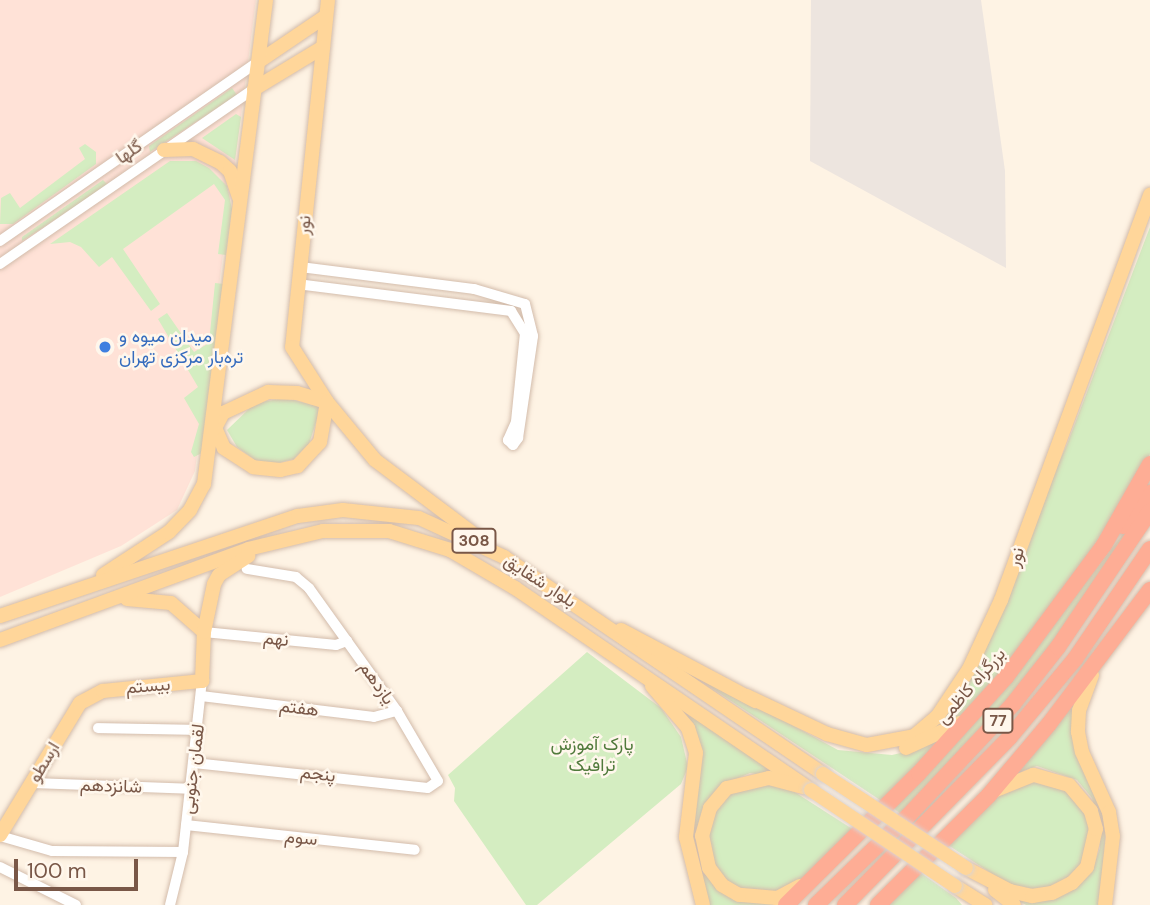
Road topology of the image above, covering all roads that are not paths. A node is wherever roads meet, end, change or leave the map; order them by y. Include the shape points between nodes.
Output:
1 (266, 0) edge
2 (328, 0) edge
3 (326, 16) junction
4 (323, 47) junction
5 (258, 62) junction
6 (254, 89) junction
7 (164, 150) junction
8 (1150, 194) edge
9 (241, 202) junction
10 (0, 241) edge
11 (1, 261) edge
12 (299, 267) junction
13 (297, 284) junction
14 (327, 402) junction
15 (213, 433) junction
16 (1150, 464) edge
17 (1150, 493) edge
18 (1150, 511) edge
19 (270, 543) junction
20 (1104, 545) junction
21 (1150, 550) edge
22 (504, 557) junction
23 (247, 569) dead end
24 (1150, 590) edge
25 (71, 593) junction
26 (115, 599) junction
27 (0, 616) edge
28 (598, 620) junction
29 (1124, 625) junction
30 (204, 632) junction
31 (0, 640) edge
32 (347, 641) junction
33 (1100, 656) junction
34 (626, 661) junction
35 (202, 689) junction
36 (93, 693) joint
37 (747, 696) junction
38 (397, 711) junction
39 (973, 715) junction
40 (98, 728) dead end
41 (198, 730) junction
42 (194, 763) junction
43 (438, 781) joint
44 (31, 783) junction
45 (191, 789) junction
46 (811, 790) junction
47 (989, 794) junction
48 (186, 825) junction
49 (0, 835) edge
50 (415, 850) dead end
51 (183, 852) junction
52 (0, 867) edge
53 (966, 868) junction
54 (817, 876) junction
55 (955, 886) junction
56 (880, 904) edge
57 (76, 905) edge
58 (170, 905) edge
59 (703, 905) edge
60 (786, 905) edge
61 (816, 905) edge
62 (845, 905) edge
63 (970, 905) edge
64 (986, 905) edge
65 (1014, 905) edge
66 (1105, 905) edge

1 - 5 main road
2 - 3 main road, نور
3 - 4 main road, نور
3 - 5 main road
4 - 6 main road
4 - 12 main road, نور
5 - 6 main road
5 - 10 street, گلها
6 - 7 street, گلها
6 - 9 main road
7 - 9 main road via 193,149 220,162 230,171
7 - 11 street, گلها
8 - 37 main road, نور via 1001,600 969,669 937,717 914,736 867,745 827,734
9 - 15 main road
12 - 13 main road, نور
12 - 13 street via 474,289 525,304 533,336 518,438 513,444 508,440 516,422 525,333 511,311
13 - 14 main road, نور via 292,347
14 - 15 main road via 298,393 268,392 223,413
14 - 15 main road via 320,442 305,461 288,469 262,470 246,463 224,448
14 - 22 main road, نور via 375,460
15 - 25 main road via 204,484 190,510 149,547
16 - 20 highway, بزرگراه کاظمی
17 - 20 highway
18 - 61 highway, 77 via 1058,647 1013,704
19 - 26 main road, بلوار شقایق
19 - 30 main road, لقمان جنوبی via 219,575
19 - 34 main road, بلوار شقایق / 308 via 323,531 389,531 450,550
20 - 39 highway, بزرگراه کاظمی
21 - 29 highway
21 - 62 highway, 77 via 1075,659 1010,737
22 - 25 main road, بلوار شقایق / 308 via 419,519 343,510 298,516
22 - 28 main road, بلوار شقایق / 308
23 - 32 street, یازدهم via 296,578 309,588
24 - 29 highway
25 - 27 main road, بلوار شقایق / 308
26 - 30 main road via 171,603
26 - 31 main road, بلوار شقایق
28 - 37 main road
28 - 53 main road, بلوار شقایق / 308, bridge
29 - 33 highway
30 - 32 street, نهم via 336,645
30 - 35 main road, لقمان جنوبی
32 - 38 street, یازدهم
33 - 47 highway
33 - 66 main road via 1083,694 1078,732 1082,752 1110,812 1113,836
34 - 46 main road, بلوار شقایق / 308
34 - 59 main road via 675,709 692,740 697,768 686,837
35 - 36 main road, بیستم
35 - 38 street, هفتم via 374,717
35 - 41 street, لقمان جنوبی
36 - 44 main road, ارسطو via 80,703
37 - 39 main road via 825,741 863,752 916,745
38 - 43 street, یازدهم
39 - 54 highway, بزرگراه کاظمی
40 - 41 street
41 - 42 street, لقمان جنوبی
42 - 43 street, پنجم via 428,788
42 - 45 street, لقمان جنوبی
44 - 45 street, شانزدهم
44 - 49 main road, ارسطو
45 - 48 street, لقمان جنوبی
46 - 54 main road via 769,778 742,781 718,797 705,819 702,836 709,868 739,895 777,898
46 - 55 main road, بلوار شقایق / 308, bridge
47 - 53 main road via 1033,775 1069,785 1091,811 1093,850 1087,867 1072,883 1032,896 1010,891
47 - 56 highway
48 - 50 street, سوم
48 - 51 street, لقمان جنوبی
49 - 51 street via 52,851
51 - 58 street, لقمان جنوبی
52 - 57 street
53 - 65 main road, بلوار شقایق / 308
54 - 60 highway, بزرگراه کاظمی
55 - 63 main road
55 - 64 main road, بلوار شقایق / 308

